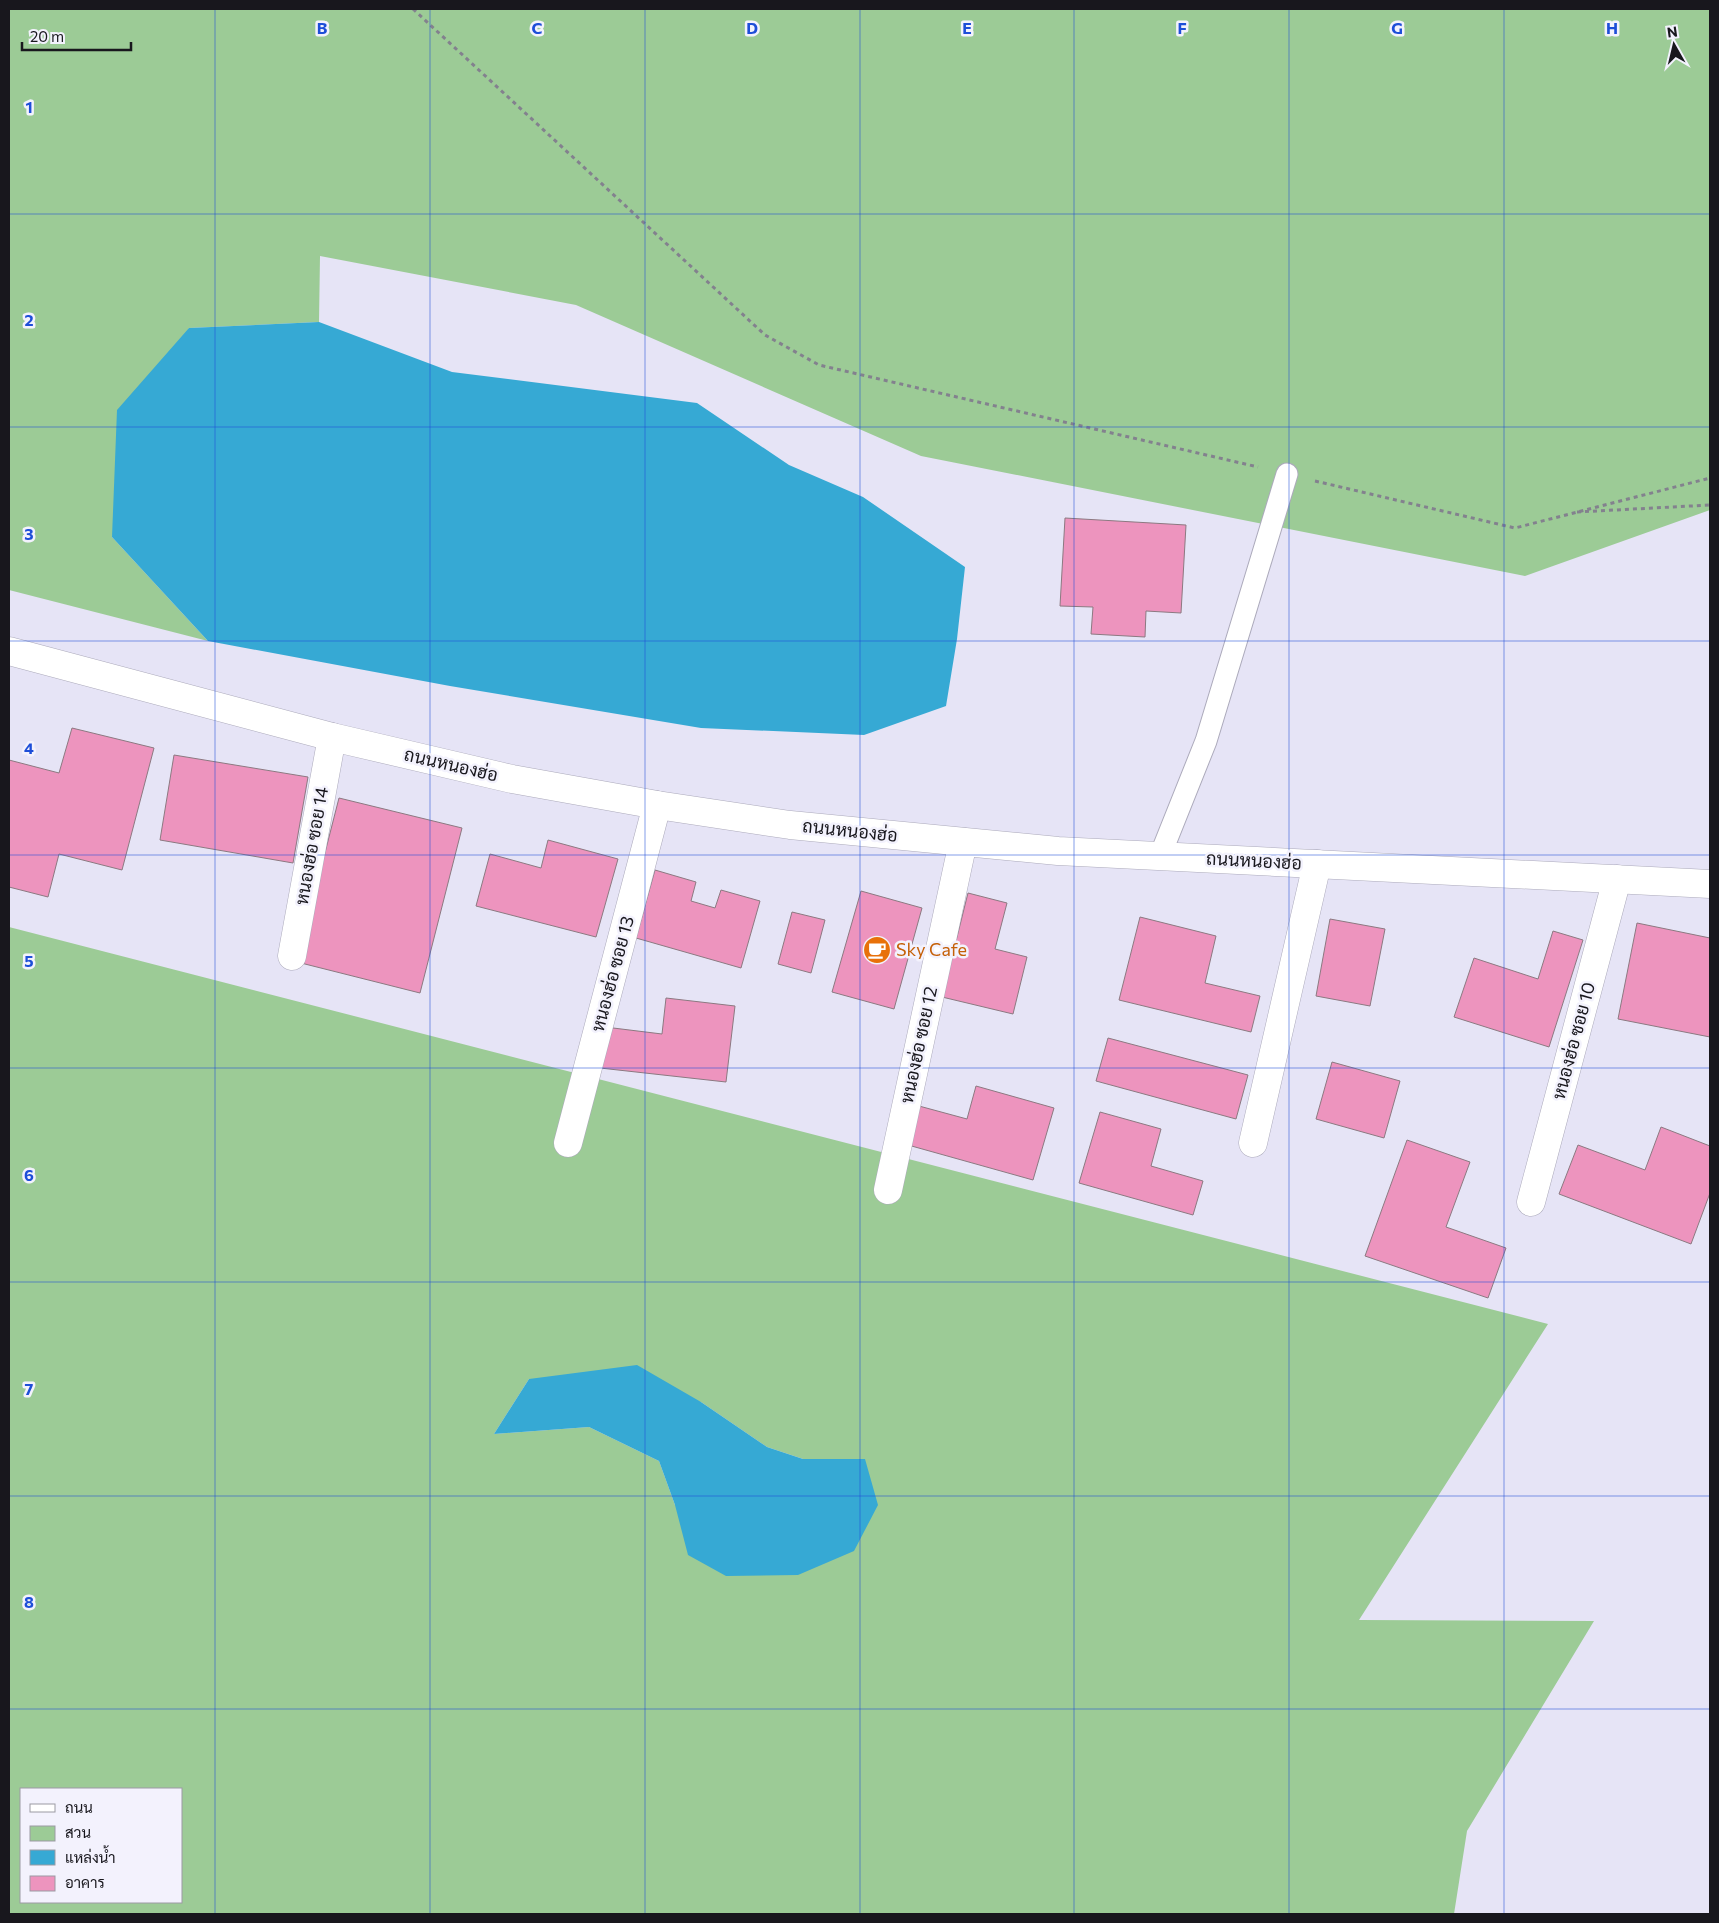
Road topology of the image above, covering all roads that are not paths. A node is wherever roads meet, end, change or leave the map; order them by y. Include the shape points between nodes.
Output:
1 (1288, 474) road end
2 (9, 651) edge
3 (332, 737) junction
4 (657, 805) junction
5 (963, 842) junction
6 (1160, 856) junction
7 (1317, 864) junction
8 (1617, 880) junction
9 (1710, 884) edge
10 (292, 956) dead end
11 (568, 1143) dead end
12 (1253, 1143) dead end
13 (888, 1190) dead end
14 (1531, 1202) dead end

1 - 6 lane via 1206,741
2 - 3 main road, ถนนหนองฮ่อ
3 - 4 main road, ถนนหนองฮ่อ via 512,779
3 - 10 main road, หนองฮ่อ ซอย 14
4 - 5 main road, ถนนหนองฮ่อ via 790,825
4 - 11 main road, หนองฮ่อ ซอย 13
5 - 6 main road, ถนนหนองฮ่อ
5 - 13 main road, หนองฮ่อ ซอย 12
6 - 7 main road, ถนนหนองฮ่อ
7 - 8 main road, ถนนหนองฮ่อ
7 - 12 main road
8 - 9 main road, ถนนหนองฮ่อ
8 - 14 main road, หนองฮ่อ ซอย 10

